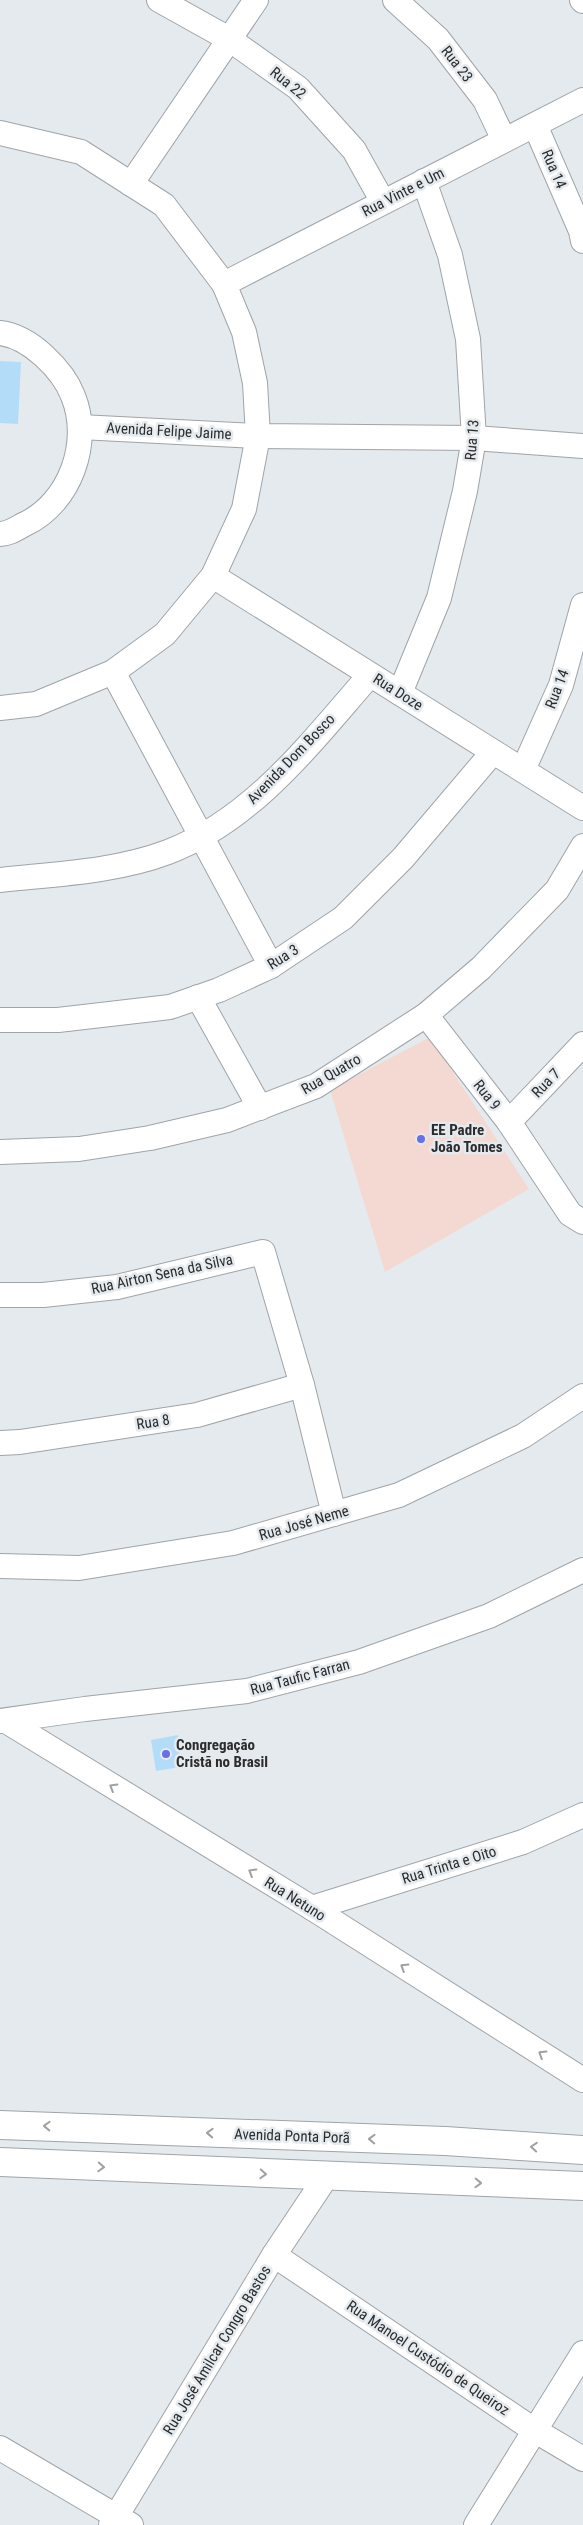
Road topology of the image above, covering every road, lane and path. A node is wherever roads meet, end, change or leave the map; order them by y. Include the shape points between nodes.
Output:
1 (159, 0) edge
2 (256, 0) edge
3 (395, 0) edge
4 (229, 39) junction
5 (583, 100) edge
6 (535, 124) junction
7 (0, 133) edge
8 (504, 140) junction
9 (424, 181) junction
10 (131, 184) junction
11 (383, 202) junction
12 (583, 242) edge
13 (224, 284) junction
14 (0, 333) edge
15 (80, 427) junction
16 (258, 436) junction
17 (474, 438) junction
18 (583, 446) edge
19 (0, 534) edge
20 (213, 576) junction
21 (583, 606) edge
22 (113, 672) junction
23 (370, 675) junction
24 (400, 693) junction
25 (0, 708) edge
26 (493, 752) junction
27 (523, 770) junction
28 (583, 808) edge
29 (201, 836) junction
30 (583, 846) edge
31 (0, 880) edge
32 (271, 966) junction
33 (198, 997) junction
34 (426, 1015) junction
35 (0, 1020) edge
36 (583, 1044) edge
37 (260, 1108) junction
38 (508, 1122) junction
39 (0, 1152) edge
40 (583, 1222) edge
41 (0, 1295) edge
42 (302, 1385) junction
43 (583, 1396) edge
44 (0, 1443) edge
45 (334, 1514) junction
46 (0, 1566) edge
47 (583, 1570) edge
48 (3, 1721) edge
49 (583, 1815) edge
50 (312, 1908) junction
51 (583, 2080) edge
52 (0, 2125) edge
53 (445, 2141) junction
54 (583, 2150) edge
55 (0, 2162) edge
56 (326, 2177) junction
57 (444, 2182) junction
58 (583, 2186) edge
59 (274, 2255) junction
60 (583, 2353) edge
61 (534, 2430) junction
62 (0, 2448) edge
63 (583, 2460) edge
64 (120, 2522) edge
65 (476, 2525) edge

1 - 4 street, Rua 22
2 - 4 street
3 - 8 street, Rua 23 via 438,39 485,100
4 - 10 street
4 - 11 street, Rua 22 via 298,88 354,150
5 - 6 street, Rua Vinte e Um
6 - 8 street, Rua Vinte e Um
6 - 12 street, Rua 14 via 581,230
7 - 10 street via 81,152
8 - 9 street, Rua Vinte e Um
9 - 11 street, Rua Vinte e Um
9 - 17 street, Rua 13 via 450,255 468,339
10 - 13 street via 164,205
11 - 13 street, Rua Vinte e Um
13 - 16 street via 244,332 255,383
14 - 15 street via 35,348 58,369 73,396
15 - 16 street, Avenida Felipe Jaime
15 - 19 street via 76,462 61,494 36,519
16 - 17 street, Avenida Felipe Jaime
16 - 20 street via 244,509
17 - 18 street, Avenida Felipe Jaime
17 - 24 street, Rua 13 via 465,491 439,598
20 - 22 street via 165,634
20 - 23 street, Rua Doze
21 - 27 street, Rua 14 via 561,685
22 - 25 street via 36,704
22 - 29 street
23 - 24 street, Rua Doze
23 - 29 street, Avenida Dom Bosco via 263,792 217,829
24 - 26 street, Rua Doze
26 - 27 street, Rua Doze
26 - 32 street, Rua 3 via 403,858 342,918
27 - 28 street, Rua Doze
29 - 31 street, Avenida Dom Bosco via 167,852 108,868
29 - 32 street
30 - 34 street, Rua Quatro via 557,890 481,968
32 - 33 street, Rua 3
33 - 35 street, Rua 3 via 170,1007 68,1019
33 - 37 street
34 - 37 street, Rua Quatro via 316,1086
34 - 38 street, Rua 9
36 - 38 street, Rua 7
37 - 39 street, Rua Quatro via 228,1120 150,1138 79,1149
38 - 40 street, Rua 9 via 570,1214
41 - 42 street, Rua Airton Sena da Silva via 43,1295 117,1287 263,1252
42 - 44 street, Rua 8 via 197,1415
42 - 45 street
43 - 45 street, Rua José Neme via 523,1436 399,1495
45 - 46 street, Rua José Neme via 233,1543 78,1568
47 - 48 street, Rua Taufic Farran via 489,1616 360,1662 247,1691 85,1708
50 -> 48 street, Rua Netuno
49 - 50 street, Rua Trinta e Oito via 523,1842
51 -> 50 street, Rua Netuno
53 -> 52 main road, Avenida Ponta Porã
54 -> 53 main road, Avenida Ponta Porã
53 - 57 main road
55 -> 56 main road
56 - 57 main road
56 - 59 street, Rua José Amilcar Congro Bastos
57 -> 58 main road
59 - 61 street, Rua Manoel Custódio de Queiroz
59 - 64 street, Rua José Amilcar Congro Bastos
60 - 61 street
61 - 63 street, Rua Manoel Custódio de Queiroz
61 - 65 street
62 - 64 street

